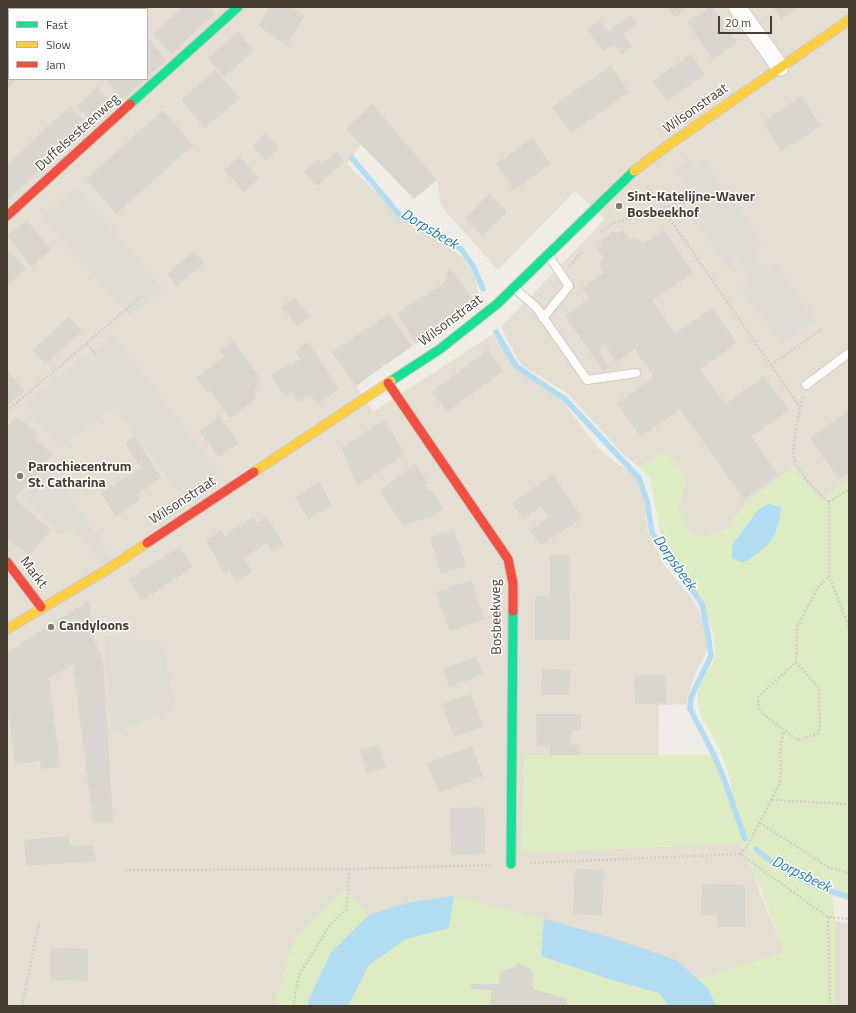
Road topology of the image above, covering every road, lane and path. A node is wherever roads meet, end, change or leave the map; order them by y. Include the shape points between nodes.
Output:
1 (238, 7) edge
2 (737, 7) edge
3 (849, 20) edge
4 (780, 67) junction
5 (636, 169) junction
6 (703, 196) dead end
7 (663, 209) junction
8 (7, 216) edge
9 (597, 234) dead end
10 (585, 247) dead end
11 (548, 254) junction
12 (562, 275) junction
13 (513, 288) junction
14 (142, 296) dead end
15 (544, 318) junction
16 (822, 329) dead end
17 (87, 344) junction
18 (849, 353) edge
19 (96, 355) dead end
20 (771, 365) junction
21 (636, 373) dead end
22 (388, 383) junction
23 (806, 385) joint
24 (800, 408) junction
25 (7, 411) edge
26 (849, 489) edge
27 (829, 502) junction
28 (7, 562) edge
29 (829, 576) junction
30 (41, 607) junction
31 (849, 627) edge
32 (7, 629) edge
33 (796, 662) junction
34 (784, 731) junction
35 (771, 800) junction
36 (849, 804) edge
37 (760, 823) junction
38 (740, 854) junction
39 (511, 864) junction
40 (349, 869) junction
41 (125, 870) dead end
42 (849, 873) edge
43 (828, 917) junction
44 (849, 919) edge
45 (39, 923) dead end
46 (22, 1006) edge
47 (293, 1006) edge
48 (830, 1006) edge

1 - 8 street, Duffelsesteenweg
2 - 4 street
3 - 4 street, Wilsonstraat
4 - 5 street, Wilsonstraat
5 - 7 path
5 - 11 street, Wilsonstraat
6 - 7 path
7 - 9 path via 614,223
7 - 20 path
10 - 12 path
11 - 12 lane
11 - 13 street, Wilsonstraat
12 - 15 lane via 569,286
13 - 15 lane via 536,307
13 - 22 street, Wilsonstraat via 497,304 440,349
14 - 17 path
15 - 21 lane via 587,380
16 - 20 path
17 - 19 path
17 - 25 path
18 - 23 lane
20 - 24 path
22 - 30 street, Wilsonstraat via 104,571
22 - 39 street, Bosbeekweg via 508,559 513,584
23 - 24 path
24 - 27 path via 794,437 795,460 816,491
26 - 27 path
27 - 29 path
28 - 30 street, Markt
29 - 31 path
29 - 33 path via 818,587 797,627
30 - 32 street, Markt
33 - 34 path via 758,697 759,711
33 - 34 path via 819,688 819,733 797,740
34 - 35 path via 780,747 780,783
35 - 36 path
35 - 37 path
37 - 38 path via 747,847
37 - 42 path via 828,867
38 - 39 path
38 - 43 path
39 - 40 path
40 - 41 path
40 - 47 path via 347,909 330,925 299,975
43 - 44 path
43 - 48 path
45 - 46 path

